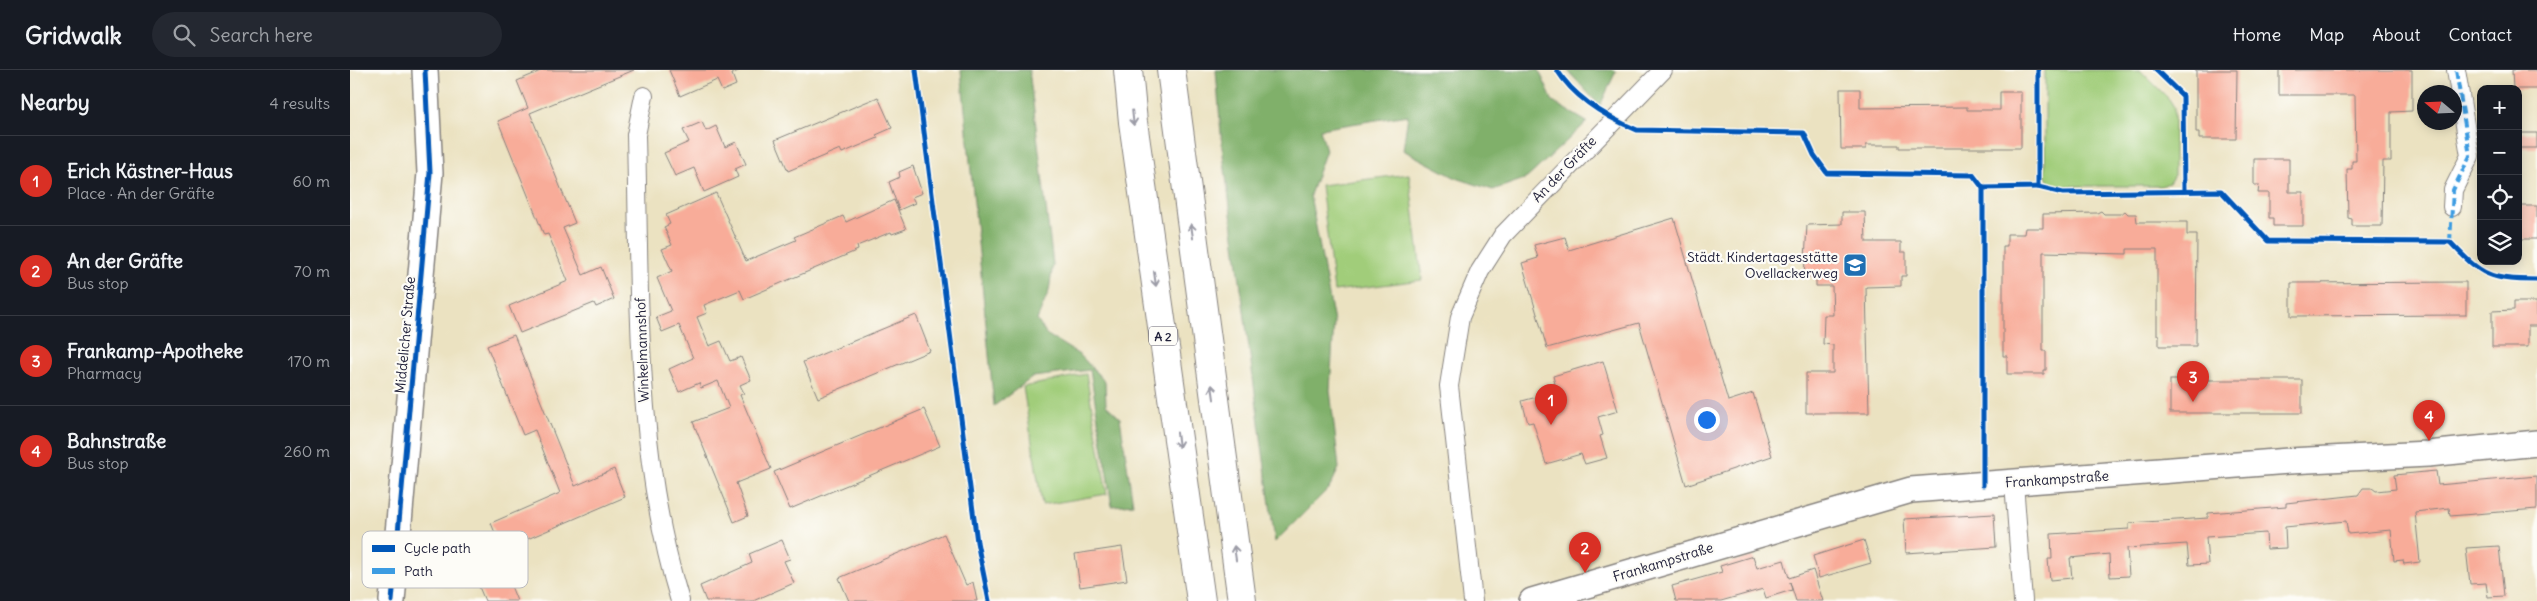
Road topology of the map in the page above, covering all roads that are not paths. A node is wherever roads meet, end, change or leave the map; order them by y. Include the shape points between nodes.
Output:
1 (425, 70) edge
2 (1128, 70) edge
3 (1171, 70) edge
4 (1662, 70) edge
5 (2456, 70) edge
6 (644, 96) dead end
7 (2452, 207) dead end
8 (2537, 443) edge
9 (2014, 482) junction
10 (398, 531) edge
11 (393, 588) edge
12 (392, 601) edge
13 (680, 601) edge
14 (1201, 601) edge
15 (1242, 601) edge
16 (1473, 601) edge
17 (1532, 601) edge
18 (2023, 601) edge

1 - 10 street, Middelicher Straße via 430,173
2 -> 14 highway, A 2
15 -> 3 highway
4 - 16 street, An der Gräfte via 1503,235 1480,271 1460,316 1449,386
5 - 7 street via 2470,156 2453,190
6 - 13 street, Winkelmannshof via 636,135 643,404 652,483
8 - 9 street, Frankampstraße via 2428,454
9 - 17 street, Frankampstraße via 1911,490
9 - 18 street
11 - 12 street, Middelicher Straße

